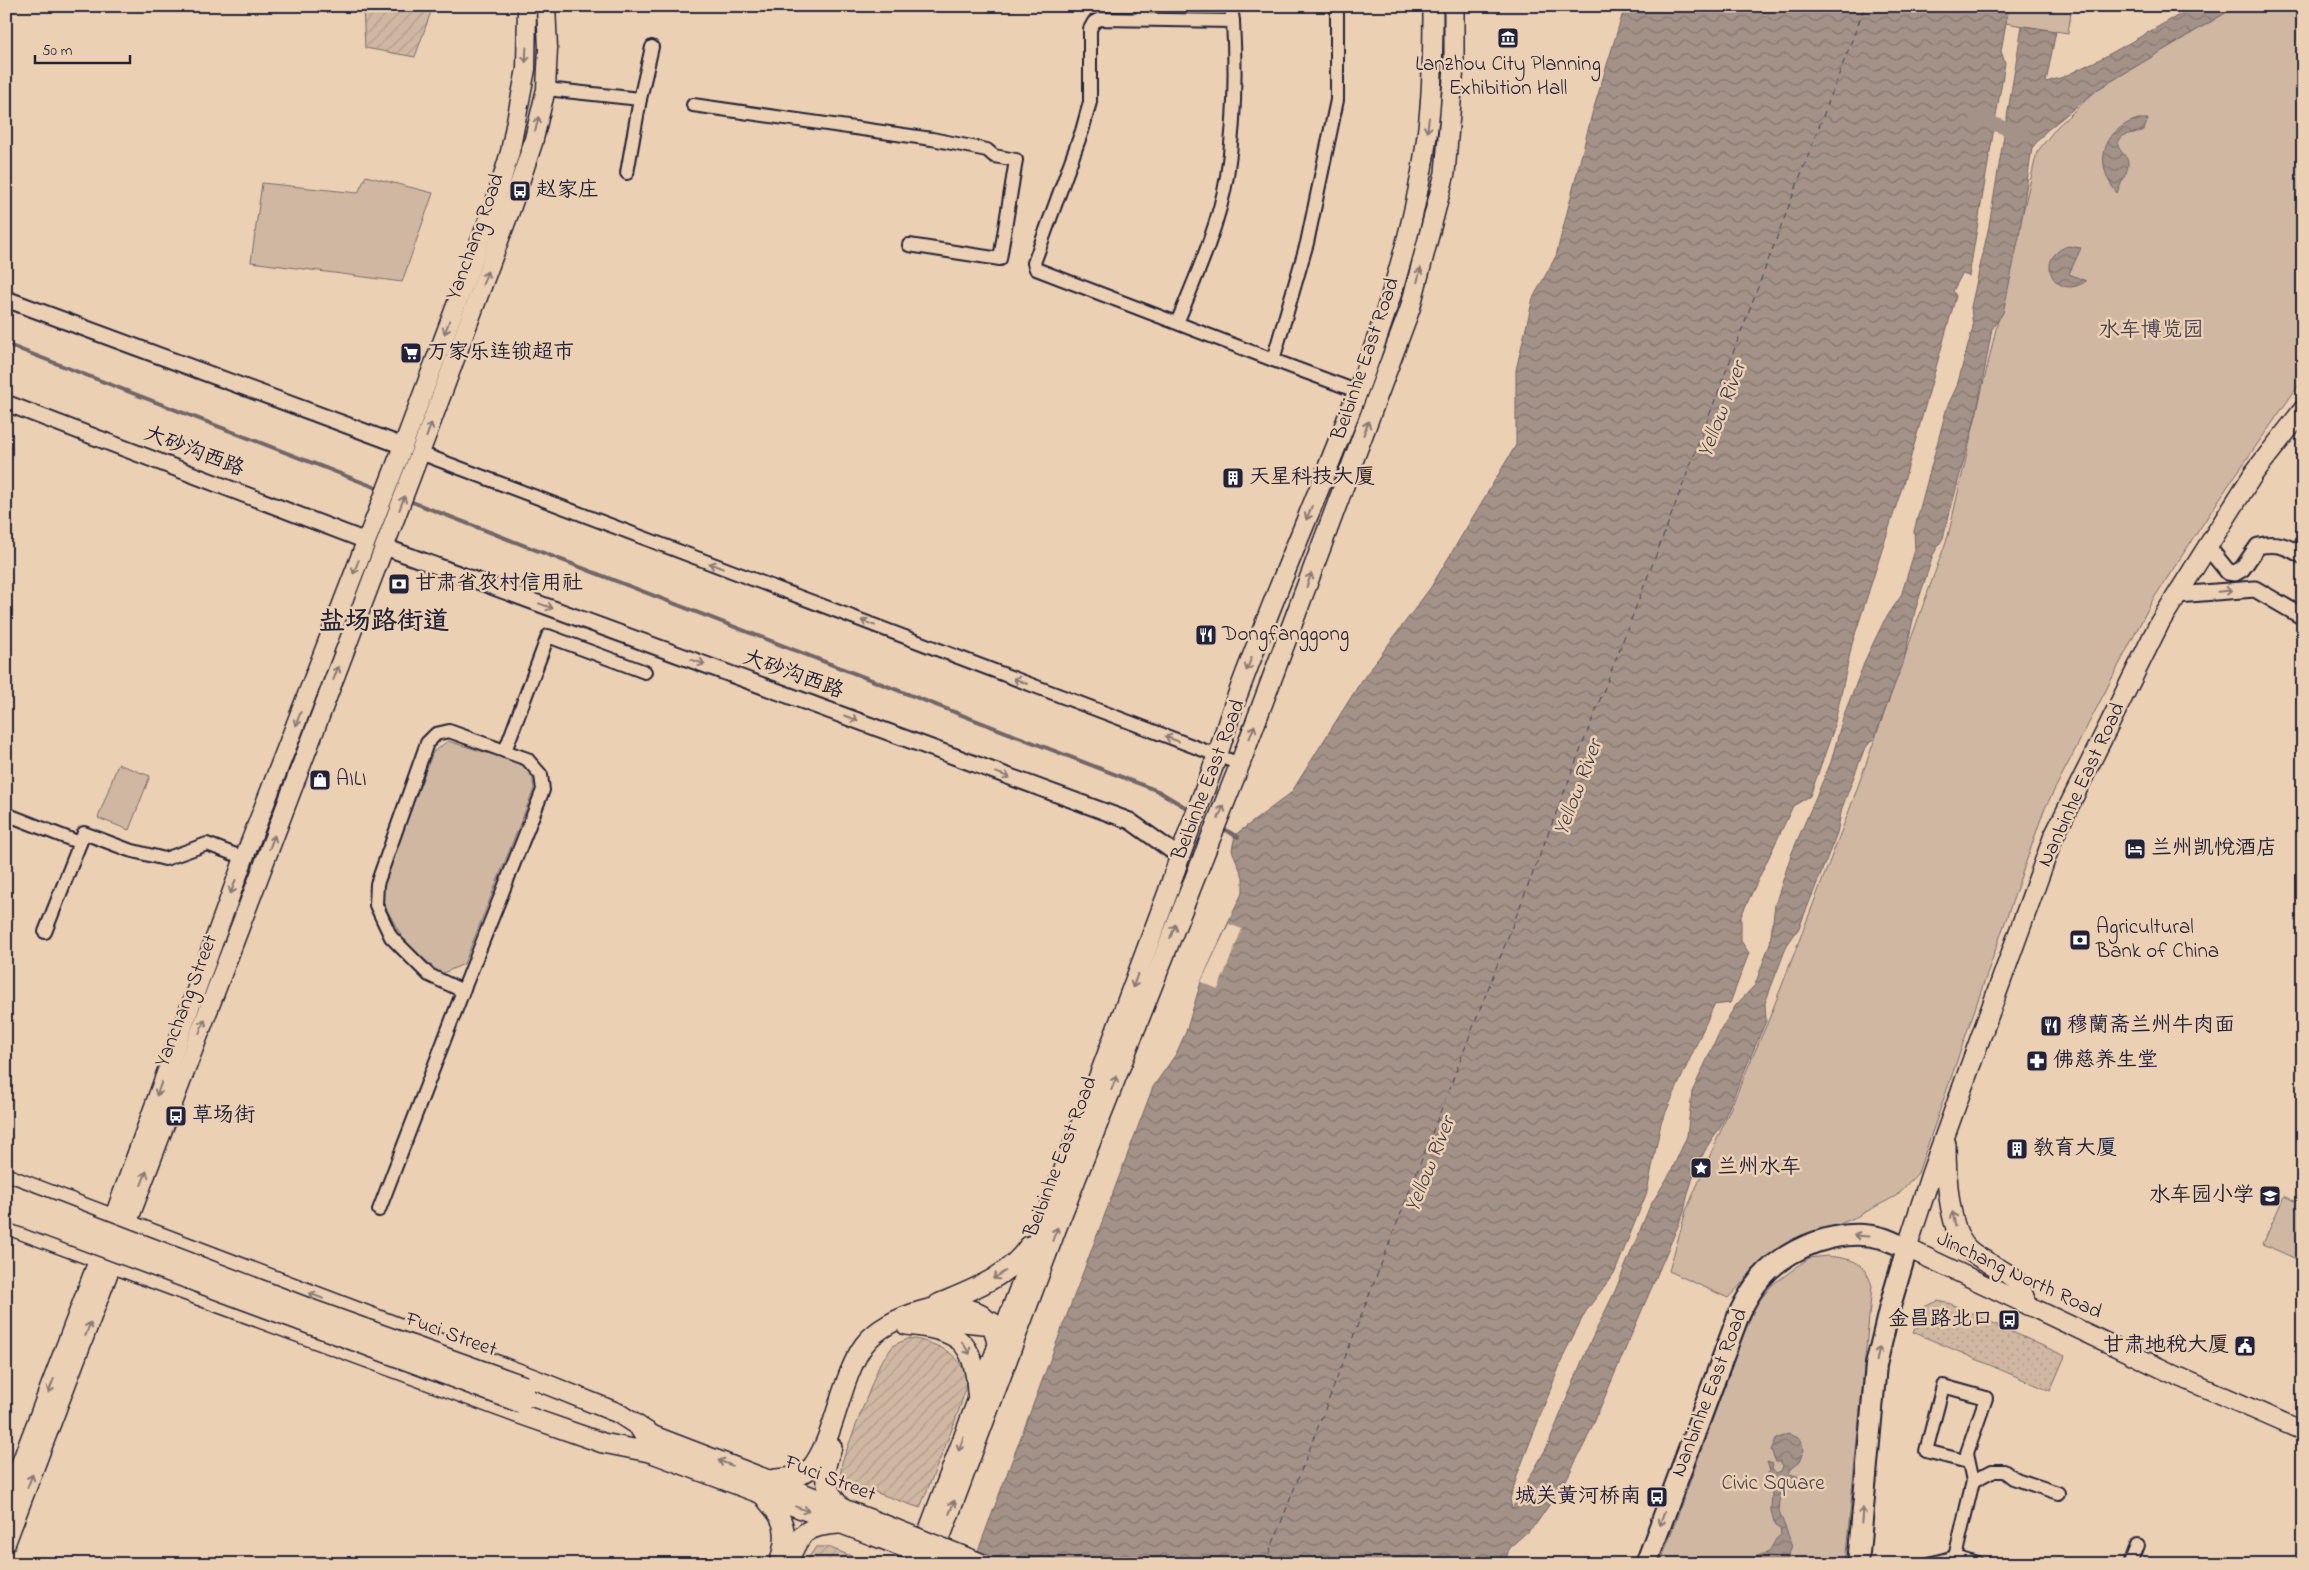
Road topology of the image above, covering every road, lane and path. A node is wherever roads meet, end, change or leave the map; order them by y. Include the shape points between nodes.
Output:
1 (527, 6) edge
2 (546, 6) edge
3 (1231, 6) edge
4 (1337, 6) edge
5 (1433, 6) edge
6 (1454, 6) edge
7 (1142, 13) edge
8 (1233, 20) junction
9 (652, 47) dead end
10 (546, 89) junction
11 (640, 99) junction
12 (693, 105) dead end
13 (627, 173) dead end
14 (909, 245) dead end
15 (6, 299) edge
16 (1177, 323) junction
17 (1272, 360) junction
18 (1359, 392) junction
19 (6, 403) edge
20 (2303, 410) edge
21 (403, 446) junction
22 (420, 453) junction
23 (394, 469) joint
24 (412, 476) joint
25 (366, 541) junction
26 (2207, 546) junction
27 (385, 547) junction
28 (2303, 556) edge
29 (2176, 595) junction
30 (2303, 617) edge
31 (645, 672) dead end
32 (505, 751) junction
33 (1215, 762) junction
34 (1238, 771) junction
35 (6, 814) edge
36 (80, 843) junction
37 (1178, 856) junction
38 (244, 858) junction
39 (45, 932) dead end
40 (463, 992) junction
41 (1946, 1132) junction
42 (6, 1178) edge
43 (6, 1192) edge
44 (379, 1210) dead end
45 (6, 1211) edge
46 (120, 1221) junction
47 (6, 1224) edge
48 (1043, 1226) junction
49 (1907, 1248) junction
50 (106, 1261) junction
51 (1038, 1280) junction
52 (2027, 1305) junction
53 (921, 1310) junction
54 (1010, 1313) junction
55 (989, 1323) junction
56 (906, 1326) junction
57 (998, 1344) junction
58 (998, 1386) junction
59 (523, 1395) junction
60 (978, 1398) junction
61 (2303, 1431) edge
62 (651, 1443) junction
63 (1968, 1462) junction
64 (1973, 1482) junction
65 (767, 1488) junction
66 (2058, 1493) dead end
67 (6, 1502) edge
68 (842, 1516) junction
69 (877, 1530) junction
70 (6, 1543) edge
71 (2137, 1546) dead end
72 (1954, 1557) junction
73 (930, 1558) edge
74 (1647, 1559) edge
75 (779, 1564) edge
76 (787, 1564) edge
77 (983, 1564) edge
78 (1858, 1564) edge
79 (1929, 1564) edge
80 (1977, 1564) edge
81 (2130, 1564) edge

1 -> 21 main road, Yanchang Road via 526,69 510,152 496,199
2 - 10 main road, Yanchang Road
3 - 8 street
4 - 17 street via 1337,100 1307,244
5 -> 18 main road, Beibinhe East Road via 1429,118 1422,169 1380,332
34 -> 6 main road, Beibinhe East Road via 1410,309 1445,173 1454,67
7 - 8 street
7 - 16 street via 1100,19 1090,29 1090,102 1034,262 1036,268
8 - 16 street via 1236,68 1227,176 1207,252
9 - 11 street
10 - 11 street
22 -> 10 main road, Yanchang Road via 512,206 533,143
11 - 13 street
12 - 14 street via 932,139 987,150 994,156 1016,160 1000,259
15 - 21 street
16 - 17 street
17 - 18 street
18 -> 33 main road, Beibinhe East Road via 1239,692
19 - 25 street, 大砂沟西路
20 - 26 main road, Nanbinhe East Road via 2254,473
21 - 23 main road, Yanchang Road
22 - 24 main road, Yanchang Road
33 -> 22 street
23 - 25 main road, Yanchang Street
27 -> 24 main road, Yanchang Street
25 -> 38 main road, Yanchang Street
26 - 28 street via 2228,572 2235,573 2242,569 2258,546 2272,543 2286,546
26 - 29 main road, Nanbinhe East Road
27 -> 37 street, 大砂沟西路 via 1130,822
46 -> 27 main road, Yanchang Street
29 -> 30 street via 2255,589
29 - 41 main road, Nanbinhe East Road via 2053,838
31 - 32 street via 548,636
32 - 40 street via 528,759 541,775 543,790
32 - 40 street via 448,732 431,738 423,752 376,884 376,905 391,937 429,975
33 - 34 street
33 - 37 main road, Beibinhe East Road
51 -> 34 main road, Beibinhe East Road
35 - 36 street
36 - 38 street via 84,833 129,850 165,858 208,844
36 - 39 street
37 -> 48 main road, Beibinhe East Road via 1168,892
38 -> 46 main road, Yanchang Street
40 - 44 street
41 - 49 main road, Nanbinhe East Road
52 -> 41 main road via 2015,1278 1983,1261 1966,1247 1957,1230 1946,1169
42 - 46 main road
43 - 59 main road, Fuci Street, bridge via 316,1310
45 - 59 main road, Fuci Street, bridge
46 - 50 main road, Yanchang Street
62 -> 46 main road via 618,1413
47 - 50 main road
48 -> 53 main road via 1018,1261 1004,1273 967,1293
48 - 54 main road, Beibinhe East Road
49 - 52 main road, Jinchang North Road
49 -> 74 highway, Nanbinhe East Road via 1883,1238 1864,1235 1830,1238 1791,1254 1762,1278 1739,1314
78 -> 49 highway, Nanbinhe East Road via 1876,1365
50 - 62 main road via 603,1443
50 -> 67 main road, Yanchang Street
70 -> 50 main road, Yanchang Street
51 - 54 main road via 1027,1298
51 - 58 main road, Beibinhe East Road
52 - 61 main road, Jinchang North Road
53 - 55 main road via 967,1308
53 - 65 main road via 878,1330 863,1346 820,1452 807,1472
54 - 55 main road
54 - 57 main road, Beibinhe East Road
55 - 56 main road via 932,1319
55 - 57 main road
56 -> 60 main road via 936,1330 962,1340 973,1358
56 - 68 main road via 891,1333 870,1355 828,1455 824,1473 827,1487
57 - 58 main road
57 - 60 main road, Beibinhe East Road
73 -> 58 main road, Beibinhe East Road
59 - 62 main road, Fuci Street
60 -> 73 main road, Beibinhe East Road
62 - 65 main road, Fuci Street
63 - 63 street via 1926,1450 1943,1386 1986,1398 1967,1453
63 - 64 street
64 - 66 street via 1992,1471 2004,1471 2013,1478
64 - 72 street
65 - 68 main road, Fuci Street
65 - 75 main road via 783,1525
68 - 69 main road, Fuci Street
68 - 76 main road via 807,1530 796,1541
69 - 73 main road, bridge
69 - 77 main road, bridge
71 - 81 street
72 - 79 street
72 - 80 street

